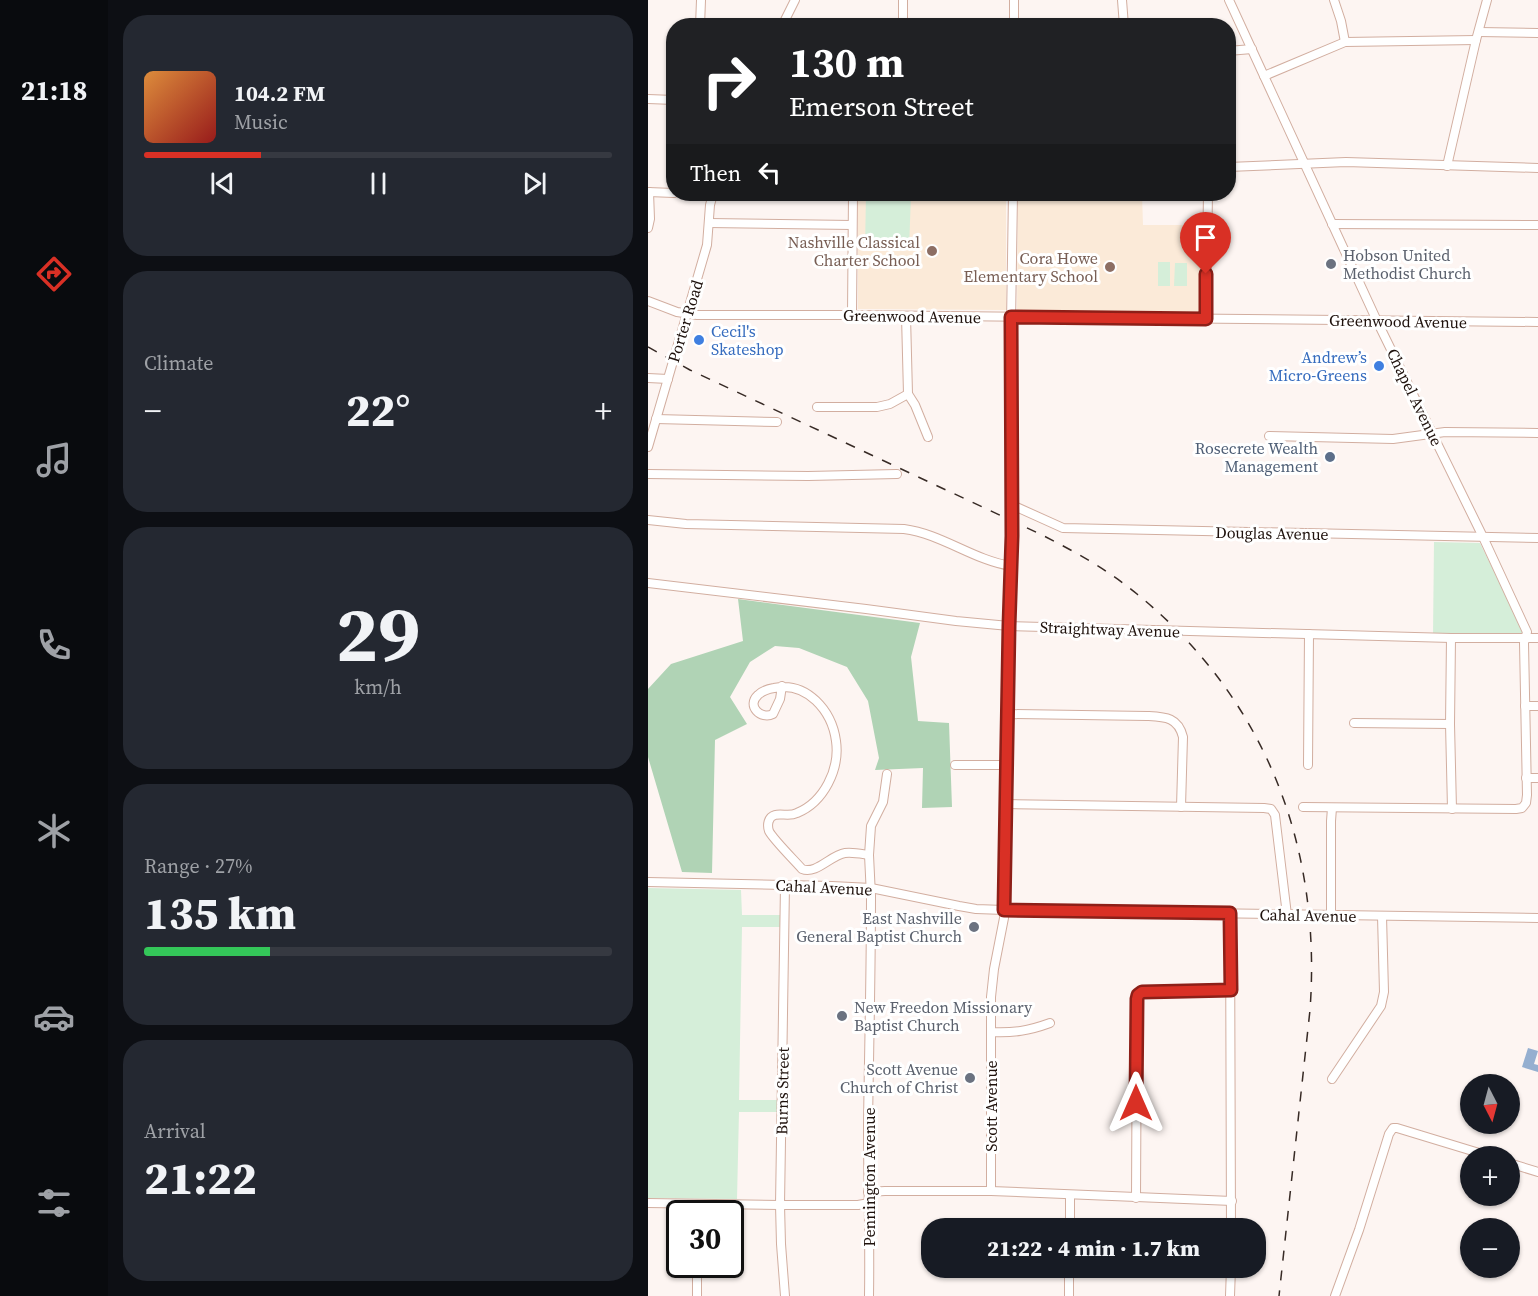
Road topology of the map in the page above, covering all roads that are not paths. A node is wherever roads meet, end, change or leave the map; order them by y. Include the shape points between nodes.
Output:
1 (701, 0) edge
2 (795, 0) edge
3 (903, 0) edge
4 (1014, 0) edge
5 (1122, 0) edge
6 (1229, 0) edge
7 (1334, 0) edge
8 (1487, 0) edge
9 (700, 18) edge
10 (786, 18) edge
11 (903, 18) edge
12 (1014, 18) edge
13 (1123, 18) edge
14 (1538, 33) edge
15 (1478, 36) junction
16 (1345, 42) junction
17 (1252, 49) junction
18 (1236, 50) edge
19 (1264, 76) junction
20 (648, 99) edge
21 (666, 100) edge
22 (1304, 165) junction
23 (1447, 166) junction
24 (1236, 167) edge
25 (1538, 168) edge
26 (648, 192) edge
27 (666, 193) edge
28 (712, 201) edge
29 (853, 201) edge
30 (1013, 201) edge
31 (1208, 201) edge
32 (709, 223) junction
33 (1332, 224) junction
34 (852, 225) junction
35 (1538, 225) edge
36 (648, 228) edge
37 (648, 301) edge
38 (1368, 301) junction
39 (687, 314) junction
40 (852, 315) junction
41 (906, 316) junction
42 (1011, 317) junction
43 (1206, 319) junction
44 (1356, 321) junction
45 (1377, 321) junction
46 (1538, 322) edge
47 (648, 378) edge
48 (668, 379) junction
49 (908, 394) junction
50 (817, 407) dead end
51 (656, 419) junction
52 (777, 422) dead end
53 (1432, 433) junction
54 (1538, 433) edge
55 (1269, 436) dead end
56 (928, 437) dead end
57 (648, 447) edge
58 (648, 474) edge
59 (897, 474) dead end
60 (1012, 505) junction
61 (648, 520) edge
62 (1484, 537) junction
63 (1538, 538) edge
64 (1011, 566) junction
65 (648, 583) edge
66 (1009, 626) junction
67 (1309, 634) junction
68 (1451, 638) junction
69 (1526, 638) junction
70 (1538, 638) edge
71 (782, 686) dead end
72 (1525, 706) junction
73 (1538, 706) edge
74 (1008, 714) junction
75 (1354, 723) dead end
76 (1450, 724) junction
77 (954, 765) dead end
78 (1007, 765) junction
79 (1308, 765) dead end
80 (886, 774) dead end
81 (1526, 778) junction
82 (1538, 778) edge
83 (1007, 804) junction
84 (1181, 807) junction
85 (1303, 807) dead end
86 (1332, 808) junction
87 (1452, 809) junction
88 (869, 855) junction
89 (648, 882) edge
90 (786, 885) junction
91 (871, 888) junction
92 (1004, 910) junction
93 (1230, 913) junction
94 (1287, 915) junction
95 (1331, 915) junction
96 (1382, 916) junction
97 (1538, 918) edge
98 (1231, 990) junction
99 (1050, 1023) dead end
100 (991, 1032) junction
101 (1332, 1079) dead end
102 (1460, 1147) edge
103 (1520, 1166) edge
104 (1538, 1172) edge
105 (991, 1191) junction
106 (868, 1192) junction
107 (1070, 1195) junction
108 (1136, 1198) junction
109 (1232, 1202) junction
110 (648, 1203) edge
111 (666, 1203) edge
112 (869, 1203) junction
113 (744, 1205) edge
114 (780, 1205) junction
115 (1070, 1218) edge
116 (1231, 1218) edge
117 (697, 1278) edge
118 (1069, 1278) edge
119 (1231, 1278) edge
120 (697, 1296) edge
121 (785, 1296) edge
122 (869, 1296) edge
123 (1069, 1296) edge
124 (1230, 1296) edge
125 (1335, 1296) edge

1 - 9 street
2 - 10 street
3 - 11 street
4 - 12 street
5 - 13 street
6 - 17 street, Chapel Avenue
7 - 16 street
8 - 15 street
14 - 15 street
15 - 16 street
15 - 23 street
16 - 19 street
17 - 18 street
17 - 19 street, Chapel Avenue
19 - 22 street, Chapel Avenue
20 - 21 street
22 - 23 street via 1346,162
22 - 24 street
22 - 33 street, Chapel Avenue
23 - 25 street
26 - 27 street
26 - 36 street
28 - 32 street, Porter Road
29 - 34 street
30 - 42 street, Scott Avenue
31 - 43 street
32 - 34 street
32 - 39 street, Porter Road via 707,245
33 - 35 street
33 - 38 street, Chapel Avenue
34 - 40 street
37 - 39 street, Greenwood Avenue
38 - 44 street via 1365,313
38 - 45 street, Chapel Avenue
39 - 40 street, Greenwood Avenue
39 - 48 street, Porter Road
40 - 41 street, Greenwood Avenue
41 - 42 street, Greenwood Avenue
41 - 49 street
42 - 43 street, Greenwood Avenue
42 - 60 street, Scott Avenue
43 - 44 street, Greenwood Avenue
44 - 45 street, Greenwood Avenue
45 - 46 street, Greenwood Avenue
45 - 53 street, Chapel Avenue
47 - 48 street
48 - 51 street, Porter Road
49 - 50 street via 877,407
49 - 56 street
51 - 52 street
51 - 57 street, Porter Road
53 - 54 street
53 - 55 street via 1394,439
53 - 62 street, Chapel Avenue
58 - 59 street
60 - 62 street, Douglas Avenue via 1063,528
60 - 64 street, Scott Avenue
61 - 64 street via 904,529 918,531 996,564
62 - 63 street, Douglas Avenue
62 - 69 street, Chapel Avenue via 1527,632
64 - 66 street, Scott Avenue
65 - 66 street, Straightway Avenue
66 - 67 street, Straightway Avenue
66 - 74 street, Scott Avenue
67 - 68 street, Straightway Avenue
67 - 79 street
68 - 69 street, Straightway Avenue
68 - 76 street
69 - 70 street, Straightway Avenue
69 - 72 street, Chapel Avenue
71 - 88 street via 808,693 824,709 834,729 837,752 826,788 797,814 771,817 769,832 807,871 846,853
72 - 73 street
72 - 81 street, Chapel Avenue
74 - 78 street, Scott Avenue
74 - 84 street via 1171,719 1183,737
75 - 76 street
76 - 87 street
77 - 78 street
78 - 83 street, Scott Avenue
80 - 88 street, Pennington Avenue via 883,802 871,826
81 - 82 street
81 - 87 street, Chapel Avenue via 1526,803 1522,808
83 - 84 street
83 - 92 street, Scott Avenue
84 - 94 street via 1271,809
85 - 86 street
86 - 87 street
86 - 95 street
88 - 91 street, Pennington Avenue
89 - 90 street, Cahal Avenue
90 - 91 street, Cahal Avenue
90 - 114 street, Burns Street
91 - 92 street, Cahal Avenue via 976,909
91 - 106 street, Pennington Avenue
92 - 93 street, Cahal Avenue
92 - 100 street, Scott Avenue via 991,997
93 - 94 street, Cahal Avenue
93 - 98 street
94 - 95 street, Cahal Avenue
95 - 96 street, Cahal Avenue
96 - 97 street, Cahal Avenue
96 - 101 street via 1381,1006
98 - 108 street via 1138,995
98 - 109 street
99 - 100 street via 1032,1030
100 - 105 street, Scott Avenue
102 - 125 street via 1393,1128
103 - 104 street
105 - 106 street
105 - 107 street
106 - 112 street, Pennington Avenue
107 - 108 street
107 - 115 street
108 - 109 street
109 - 116 street
110 - 111 street
112 - 114 street
112 - 122 street, Pennington Avenue
113 - 114 street
114 - 121 street, Burns Street
117 - 120 street
118 - 123 street
119 - 124 street

